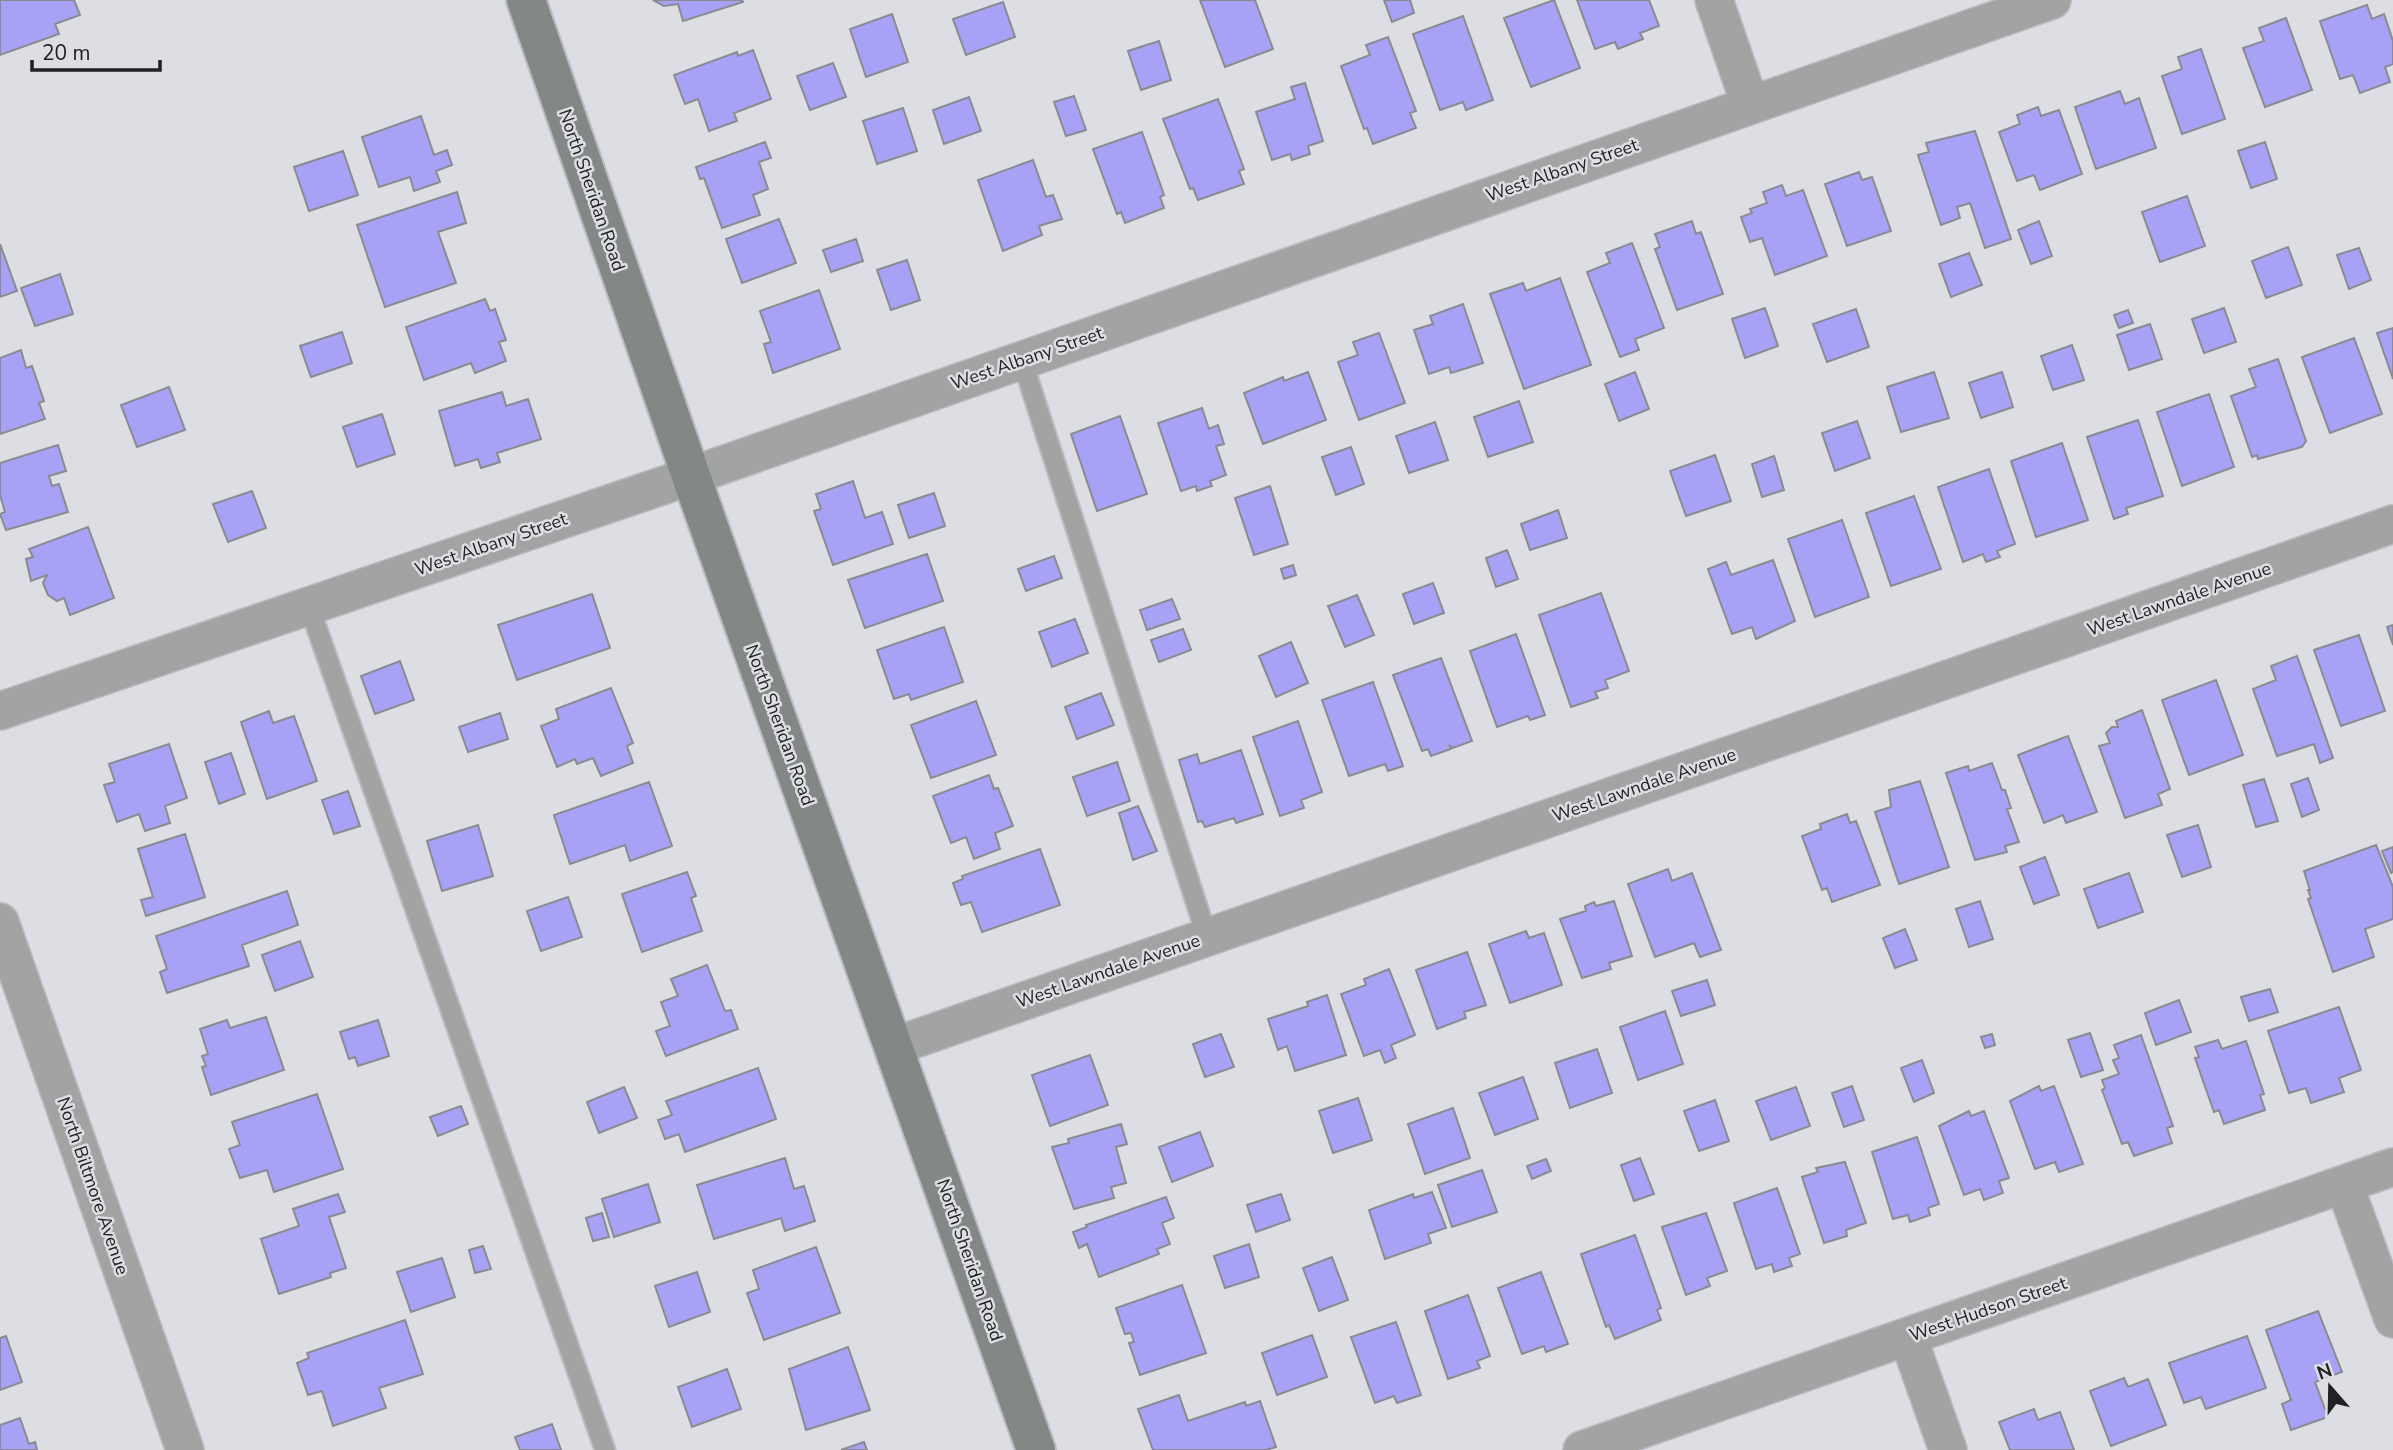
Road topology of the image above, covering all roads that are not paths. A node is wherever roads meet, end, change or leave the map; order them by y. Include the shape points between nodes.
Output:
1 (526, 0) edge
2 (1714, 0) edge
3 (2052, 0) edge
4 (1750, 104) junction
5 (1022, 360) junction
6 (691, 476) junction
7 (2393, 524) edge
8 (309, 606) junction
9 (0, 711) edge
10 (0, 922) edge
11 (1207, 937) junction
12 (895, 1046) junction
13 (2393, 1167) edge
14 (2344, 1184) junction
15 (2393, 1319) edge
16 (1908, 1337) junction
17 (186, 1450) edge
18 (605, 1450) edge
19 (1037, 1450) edge
20 (1582, 1450) edge
21 (1948, 1450) edge

1 - 6 main road, North Sheridan Road
2 - 4 street
3 - 4 street, West Albany Street
4 - 5 street, West Albany Street
5 - 6 street, West Albany Street
5 - 11 lane
6 - 8 street, West Albany Street
6 - 12 main road, North Sheridan Road
7 - 11 street, West Lawndale Avenue
8 - 9 street, West Albany Street
8 - 18 lane
10 - 17 street, North Biltmore Avenue
11 - 12 street, West Lawndale Avenue
12 - 19 main road, North Sheridan Road
13 - 14 street, West Hudson Street
14 - 15 street
14 - 16 street, West Hudson Street
16 - 20 street, West Hudson Street
16 - 21 street

